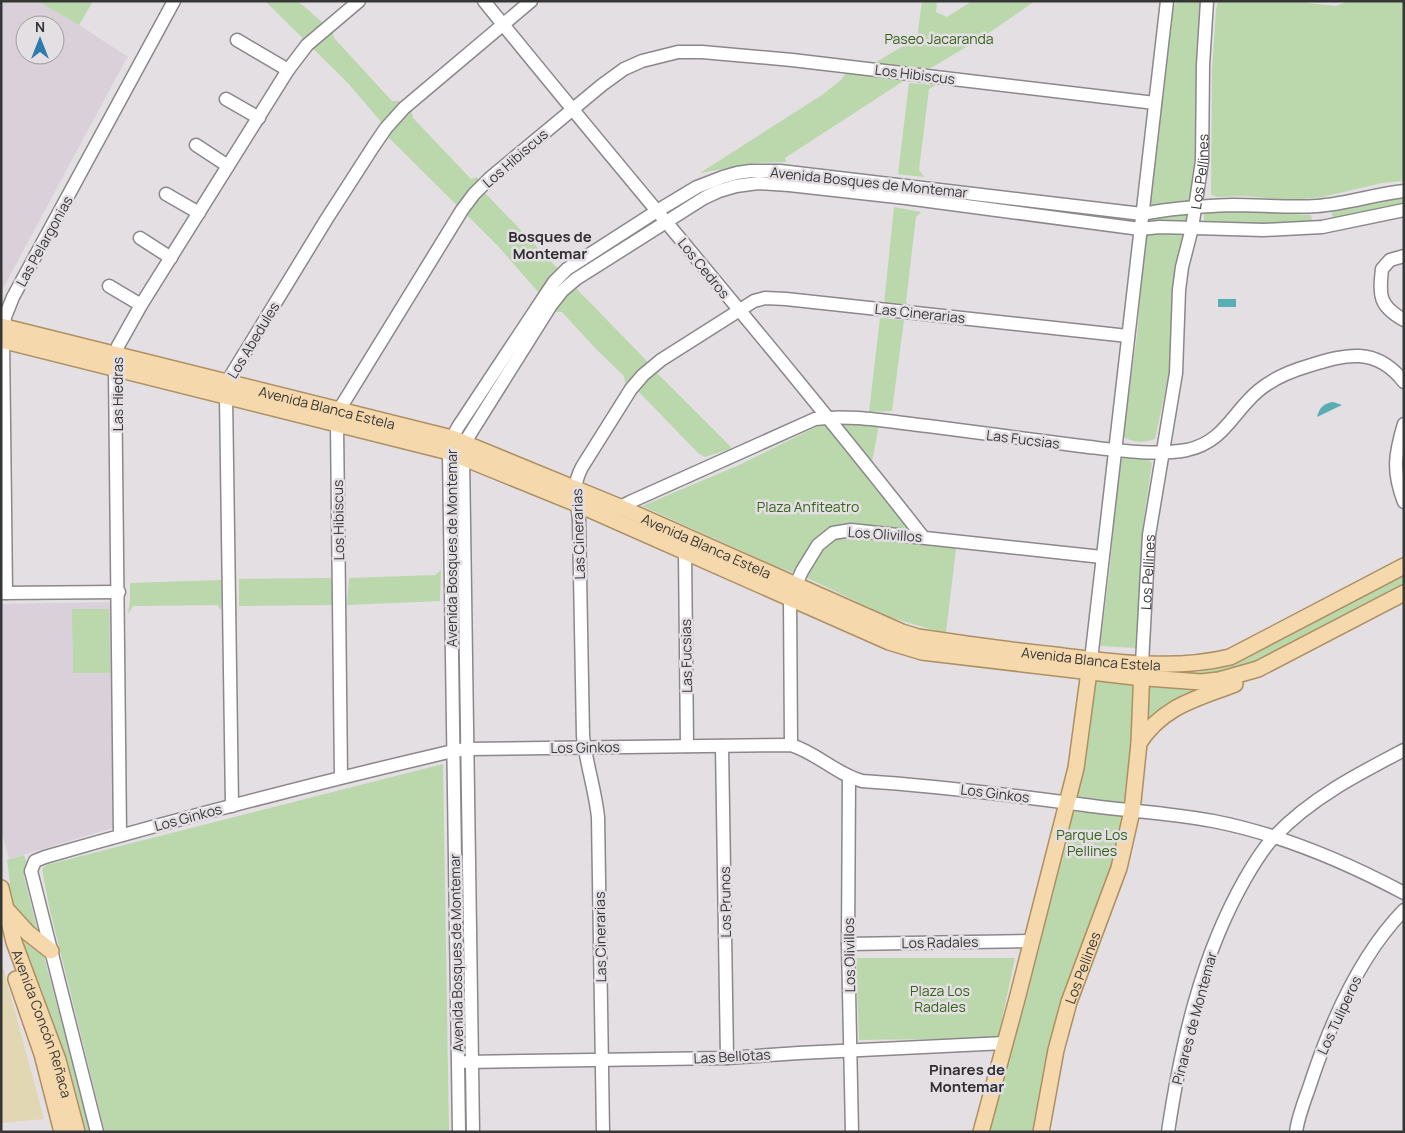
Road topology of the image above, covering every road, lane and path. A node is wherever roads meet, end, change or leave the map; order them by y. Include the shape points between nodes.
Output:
1 (174, 1) edge
2 (359, 1) edge
3 (484, 1) edge
4 (531, 1) edge
5 (1166, 1) edge
6 (1207, 1) edge
7 (503, 24) junction
8 (237, 40) dead end
9 (288, 70) junction
10 (226, 99) dead end
11 (1155, 103) junction
12 (573, 110) junction
13 (258, 118) junction
14 (196, 145) dead end
15 (228, 166) junction
16 (1404, 191) edge
17 (166, 194) dead end
18 (1320, 206) junction
19 (1196, 207) junction
20 (1404, 210) edge
21 (657, 211) junction
22 (199, 213) junction
23 (1142, 214) junction
24 (667, 221) junction
25 (1322, 226) junction
26 (1192, 228) junction
27 (1140, 229) junction
28 (140, 238) dead end
29 (1404, 256) edge
30 (171, 258) junction
31 (108, 286) dead end
32 (141, 305) junction
33 (738, 310) junction
34 (1403, 318) edge
35 (2, 333) edge
36 (1128, 336) junction
37 (116, 361) junction
38 (1404, 382) edge
39 (226, 389) junction
40 (338, 417) junction
41 (827, 418) junction
42 (1404, 424) edge
43 (457, 447) junction
44 (1115, 450) junction
45 (1162, 452) junction
46 (1404, 464) edge
47 (576, 497) junction
48 (1403, 499) edge
49 (620, 507) junction
50 (690, 537) junction
51 (922, 537) junction
52 (685, 552) junction
53 (1102, 557) junction
54 (1404, 566) edge
55 (119, 592) junction
56 (792, 592) junction
57 (4, 593) edge
58 (1404, 593) edge
59 (1090, 666) junction
60 (1258, 669) junction
61 (1142, 670) junction
62 (1139, 743) junction
63 (792, 745) junction
64 (686, 746) junction
65 (722, 746) junction
66 (584, 747) junction
67 (467, 748) junction
68 (453, 750) junction
69 (1404, 750) edge
70 (341, 777) junction
71 (849, 777) junction
72 (1067, 803) junction
73 (232, 806) junction
74 (1132, 811) junction
75 (120, 835) junction
76 (1274, 836) junction
77 (1, 888) edge
78 (1404, 893) edge
79 (5, 907) junction
80 (1404, 910) edge
81 (1, 932) edge
82 (1032, 941) junction
83 (848, 944) junction
84 (51, 951) junction
85 (1005, 1043) junction
86 (852, 1050) junction
87 (727, 1058) junction
88 (602, 1060) junction
89 (458, 1062) junction
90 (472, 1062) junction
91 (72, 1132) edge
92 (97, 1132) edge
93 (459, 1132) edge
94 (473, 1132) edge
95 (603, 1132) edge
96 (852, 1132) edge
97 (981, 1132) edge
98 (1041, 1132) edge
99 (1168, 1132) edge
100 (1296, 1132) edge

1 - 35 street, Las Pelargonias via 12,297
2 - 9 street, Las Hiedras via 307,45
3 - 7 street, Los Cedros
4 - 7 street, Los Abedules
5 - 11 street
6 - 19 street, Los Pellines via 1202,161
7 - 12 street, Los Cedros
7 - 39 street, Los Abedules via 404,108 386,128 326,220
8 - 9 street
9 - 13 street, Las Hiedras
10 - 13 street
11 - 12 street, Los Hibiscus via 900,72 690,52 665,54 633,65 602,85
11 - 23 street
12 - 21 street, Los Cedros
12 - 40 street, Los Hibiscus via 474,194
13 - 15 street, Las Hiedras
14 - 15 street
15 - 22 street, Las Hiedras
16 - 18 street, Avenida Bosques de Montemar
17 - 22 street
18 - 19 street, Avenida Bosques de Montemar
18 - 25 street
19 - 23 street, Avenida Bosques de Montemar
19 - 26 street, Los Pellines
20 - 25 street, Avenida Bosques de Montemar
21 - 23 street, Avenida Bosques de Montemar via 697,187 723,177 751,171 780,170
21 - 24 street, Los Cedros
21 - 43 street, Avenida Bosques de Montemar via 567,269 554,282
22 - 30 street, Las Hiedras
23 - 27 street
24 - 27 street, Avenida Bosques de Montemar via 719,191 758,183 906,198
24 - 33 street, Los Cedros
24 - 43 street, Avenida Bosques de Montemar via 562,291
25 - 26 street, Avenida Bosques de Montemar via 1264,230
26 - 27 street, Avenida Bosques de Montemar
26 - 45 street, Los Pellines via 1182,267 1176,373
27 - 36 street
28 - 30 street
29 - 34 street via 1390,260 1382,269 1380,288 1385,306 1392,314
30 - 32 street, Las Hiedras
31 - 32 street
32 - 37 street, Las Hiedras via 118,346
33 - 36 street, Las Cinerarias via 754,301 774,298
33 - 41 street, Los Cedros
33 - 47 street, Las Cinerarias via 643,375 582,467 576,479
35 - 37 main road, Avenida Blanca Estela
35 - 57 street, Las Pelargonias
36 - 44 street
37 - 39 main road, Avenida Blanca Estela
37 - 55 street, Las Hiedras
38 - 45 street, Las Fucsias via 1376,359 1358,355 1333,358 1295,370 1258,390 1218,436 1207,443 1186,450
39 - 40 main road, Avenida Blanca Estela
39 - 73 street, Los Abedules
40 - 43 main road, Avenida Blanca Estela
40 - 70 street, Los Hibiscus
41 - 44 street, Las Fucsias via 883,421
41 - 49 street, Las Fucsias via 815,419
41 - 51 street, Los Cedros
42 - 48 street via 1396,464 1397,486
43 - 47 main road, Avenida Blanca Estela
43 - 67 street, Avenida Bosques de Montemar
43 - 68 street, Avenida Bosques de Montemar
44 - 45 street, Las Fucsias
44 - 53 street
45 - 61 street, Los Pellines via 1149,535
46 - 48 street
47 - 49 main road, Avenida Blanca Estela
47 - 52 main road, Avenida Blanca Estela
47 - 66 street, Las Cinerarias
49 - 50 main road, Avenida Blanca Estela
50 - 52 street, Las Fucsias
50 - 56 main road, Avenida Blanca Estela
51 - 53 street, Los Olivillos
51 - 56 street, Los Olivillos via 851,530 833,533 818,545
52 - 56 main road, Avenida Blanca Estela
52 - 64 street, Las Fucsias
53 - 59 street
54 - 61 main road, Avenida Blanca Estela via 1230,657
55 - 57 street, Las Pelargonias
55 - 75 street, Las Hiedras
56 - 59 main road, Avenida Blanca Estela via 918,637
56 - 63 street
58 - 60 main road, Avenida Blanca Estela
59 - 61 main road, Avenida Blanca Estela
59 - 72 main road via 1076,768
60 - 61 main road, Avenida Blanca Estela via 1201,682
60 - 62 main road via 1242,681 1167,712 1148,729
61 - 62 main road, Los Pellines
62 - 74 main road, Los Pellines
63 - 65 street, Los Ginkos
63 - 71 street, Los Ginkos
64 - 65 street, Los Ginkos
64 - 66 street, Los Ginkos
65 - 87 street, Los Prunos
66 - 67 street, Los Ginkos
66 - 88 street, Las Cinerarias via 598,817
67 - 68 street, Los Ginkos
67 - 90 street, Avenida Bosques de Montemar
68 - 70 street, Los Ginkos
68 - 89 street, Avenida Bosques de Montemar
69 - 76 street, Pinares de Montemar via 1326,794
70 - 73 street, Los Ginkos
71 - 72 street, Los Ginkos
71 - 83 street, Los Olivillos
72 - 74 street, Los Ginkos
72 - 82 main road
73 - 75 street, Los Ginkos
74 - 76 street, Los Ginkos via 1199,818
74 - 98 main road, Los Pellines via 1119,868 1069,1002 1056,1050
75 - 84 street, Los Ginkos via 37,859 31,868
76 - 78 street, Los Ginkos via 1370,875
76 - 99 street, Pinares de Montemar via 1236,895 1206,964 1182,1055
77 - 79 main road, Avenida Concón Reñaca
79 - 84 main road via 28,933
79 - 91 main road, Avenida Concón Reñaca via 14,942 58,1060
80 - 100 street, Los Tuliperos via 1375,945 1336,1015 1317,1061
81 - 91 main road, Avenida Concón Reñaca
82 - 83 street, Los Radales
82 - 85 main road
83 - 86 street, Los Olivillos
84 - 92 street, Los Ginkos
85 - 86 street, Las Bellotas
85 - 97 main road
86 - 87 street, Las Bellotas
86 - 96 street, Los Olivillos
87 - 88 street, Las Bellotas
88 - 90 street, Las Bellotas
88 - 95 street, Las Cinerarias
89 - 90 street, Las Bellotas
89 - 93 street, Avenida Bosques de Montemar
90 - 94 street, Avenida Bosques de Montemar

